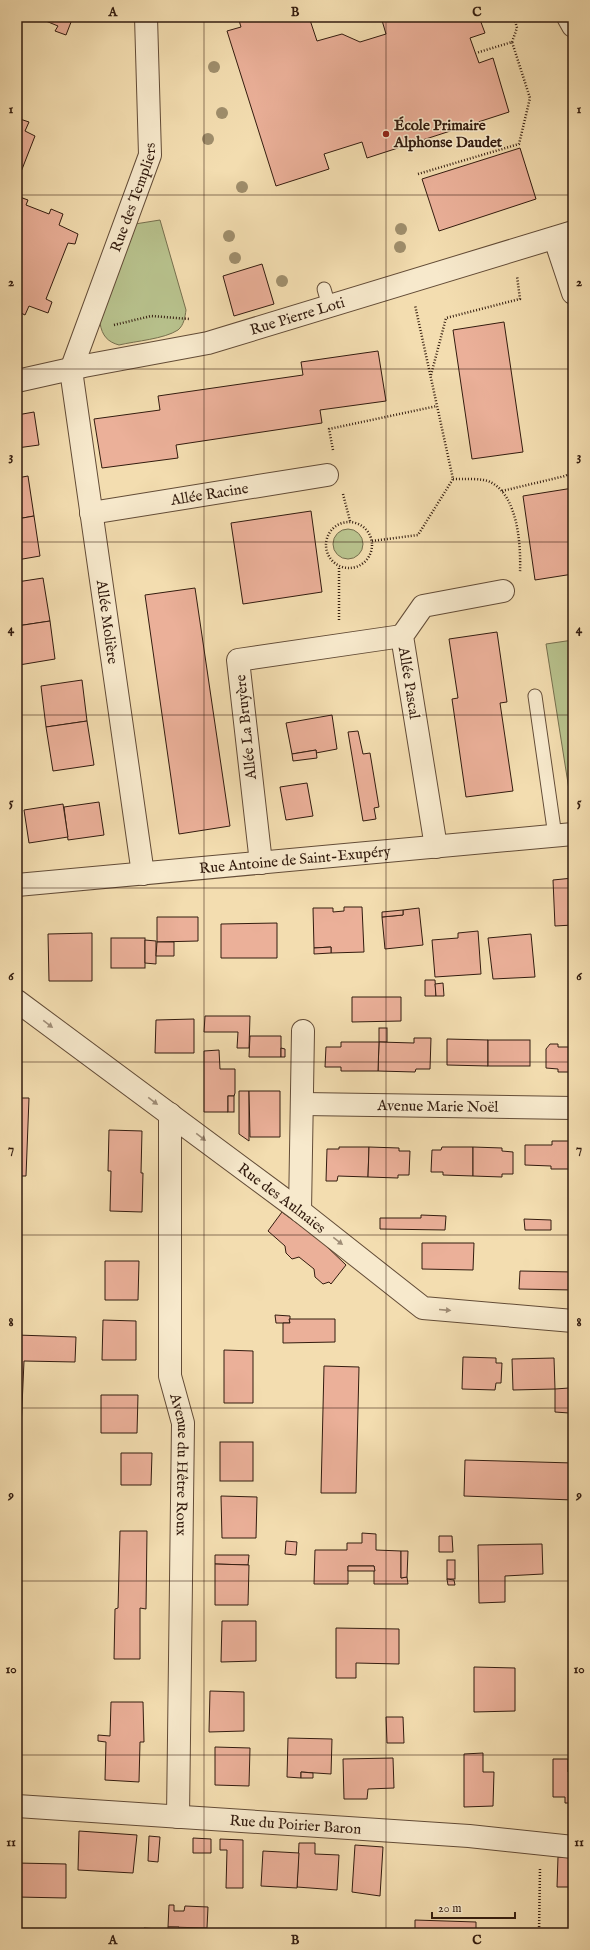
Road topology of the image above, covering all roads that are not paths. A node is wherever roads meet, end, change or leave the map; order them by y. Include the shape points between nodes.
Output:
1 (146, 17) edge
2 (568, 17) edge
3 (573, 26) edge
4 (564, 235) edge
5 (573, 293) edge
6 (71, 370) junction
7 (17, 382) edge
8 (327, 475) dead end
9 (91, 513) junction
10 (503, 591) road end
11 (402, 636) junction
12 (535, 696) dead end
13 (564, 835) edge
14 (436, 847) junction
15 (261, 863) junction
16 (143, 874) junction
17 (17, 885) edge
18 (17, 1000) edge
19 (303, 1031) dead end
20 (303, 1104) junction
21 (573, 1108) edge
22 (170, 1114) junction
23 (300, 1211) junction
24 (573, 1321) edge
25 (17, 1806) edge
26 (178, 1817) junction
27 (573, 1847) edge

1 - 6 street, Rue des Templiers via 150,155
2 - 3 street
4 - 5 street
4 - 6 street, Rue Pierre Loti via 410,282 327,297 208,343
6 - 7 street, Rue Pierre Loti
6 - 9 street, Allée Molière
8 - 9 street, Allée Racine
9 - 16 street, Allée Molière
10 - 11 street, Allée Pascal via 423,606
11 - 14 street, Allée Pascal
11 - 15 street, Allée La Bruyère via 238,660
12 - 13 lane
13 - 14 street, Rue Antoine de Saint-Exupéry
14 - 15 street, Rue Antoine de Saint-Exupéry
15 - 16 street, Rue Antoine de Saint-Exupéry
16 - 17 street, Rue Antoine de Saint-Exupéry
18 -> 22 street, Rue des Aulnaies
19 - 20 street
20 - 21 street, Avenue Marie Noël
20 - 23 street
22 -> 23 street, Rue des Aulnaies
22 - 26 street, Avenue du Hêtre Roux via 170,1376 183,1423
23 -> 24 street, Rue des Aulnaies via 422,1308
25 - 26 street, Rue du Poirier Baron
26 - 27 street, Rue du Poirier Baron via 469,1836

